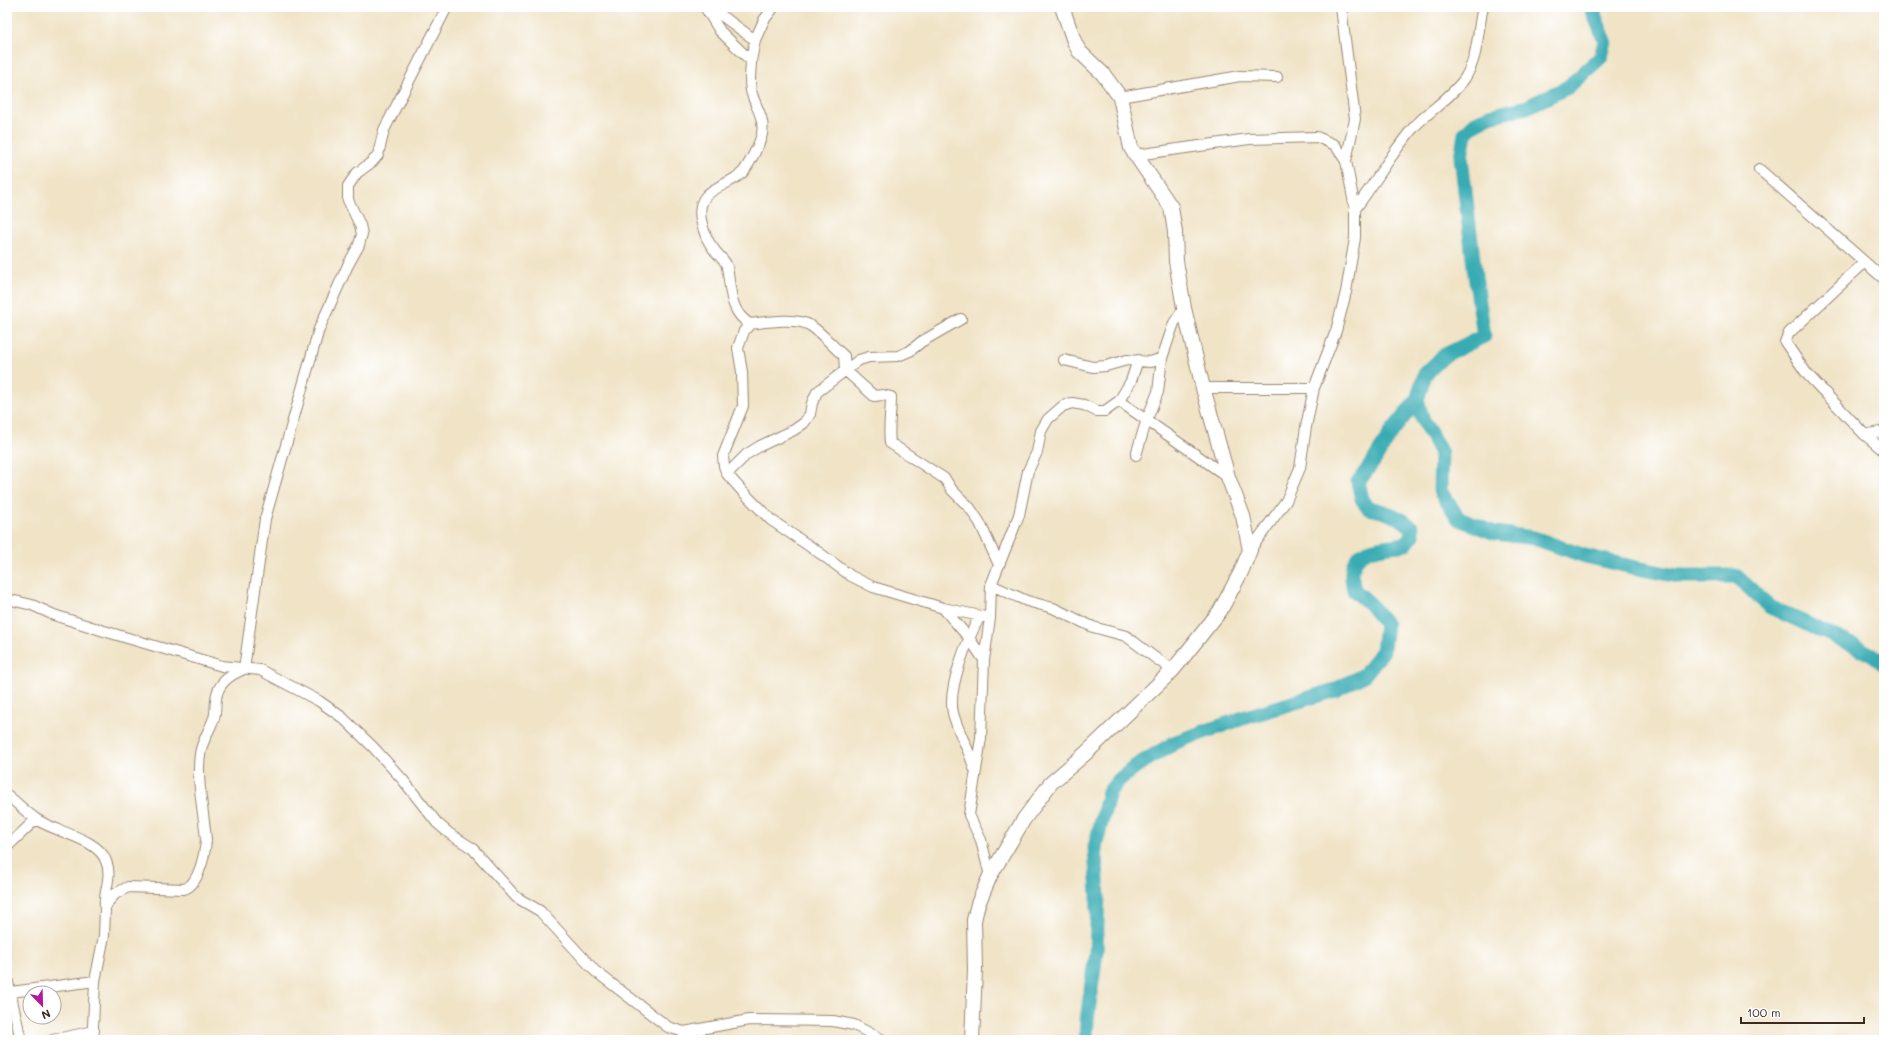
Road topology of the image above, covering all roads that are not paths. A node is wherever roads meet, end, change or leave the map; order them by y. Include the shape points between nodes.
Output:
1 (447, 7) edge
2 (705, 7) edge
3 (710, 7) edge
4 (774, 7) edge
5 (1062, 7) edge
6 (1341, 7) edge
7 (1483, 7) edge
8 (755, 40) junction
9 (751, 61) junction
10 (1278, 77) dead end
11 (1120, 97) junction
12 (1136, 155) junction
13 (1346, 161) junction
14 (1759, 170) dead end
15 (1355, 209) junction
16 (1865, 262) junction
17 (1884, 279) edge
18 (1184, 308) junction
19 (961, 319) dead end
20 (750, 324) junction
21 (1162, 358) junction
22 (1064, 360) dead end
23 (1138, 360) junction
24 (845, 370) junction
25 (1203, 388) junction
26 (1314, 388) junction
27 (1119, 401) junction
28 (1147, 419) junction
29 (1884, 431) edge
30 (1865, 435) junction
31 (1884, 451) edge
32 (1136, 455) dead end
33 (727, 474) junction
34 (1228, 476) junction
35 (1250, 550) junction
36 (999, 565) junction
37 (991, 586) junction
38 (7, 599) edge
39 (943, 608) junction
40 (985, 617) junction
41 (968, 638) junction
42 (984, 660) junction
43 (244, 669) junction
44 (1173, 670) junction
45 (975, 774) junction
46 (7, 795) edge
47 (36, 819) junction
48 (7, 847) edge
49 (990, 876) junction
50 (105, 909) junction
51 (7, 978) edge
52 (95, 982) junction
53 (11, 992) junction
54 (94, 1035) edge
55 (21, 1040) edge
56 (52, 1040) edge
57 (883, 1040) edge
58 (972, 1040) edge

1 - 43 street via 384,130 378,155 356,173 348,186 348,200 362,234 319,329 265,520
2 - 9 street via 720,31
3 - 8 street
4 - 8 street via 764,20
5 - 11 street via 1079,51 1103,74
6 - 13 street via 1355,119
7 - 15 street via 1479,41 1464,78 1415,126 1394,151 1372,188
8 - 9 street
9 - 20 street via 749,82 763,124 762,135 743,172 706,195 702,202 701,219 712,248 727,265 730,296 734,306 743,320
10 - 11 street via 1240,76
11 - 12 street via 1127,136
12 - 13 street via 1249,139 1317,137 1335,145
12 - 18 street via 1171,207
13 - 15 street
14 - 16 street
15 - 26 street via 1355,238 1346,292 1336,331
16 - 17 street
16 - 30 street via 1789,333 1785,342 1807,374
18 - 21 street via 1174,323
18 - 25 street
19 - 24 street via 910,351 898,356 869,357 859,360
20 - 24 street via 776,321 803,322 844,356
20 - 33 street via 744,331 738,348 743,406 723,456
21 - 23 street via 1151,362
21 - 28 street via 1158,392
22 - 23 street via 1093,367
23 - 27 street via 1131,381
24 - 33 street via 817,392 810,414 804,423 753,450
24 - 36 street via 874,396 891,397 890,443 945,479 980,523
25 - 26 street
25 - 34 street
26 - 35 street via 1300,468 1286,501
27 - 28 street
27 - 36 street via 1105,410 1096,411 1072,402 1048,419 1028,470 1019,515
28 - 32 street
28 - 34 street
29 - 30 street
30 - 31 street
33 - 39 street via 771,520 851,576 873,587
34 - 35 street via 1243,516
35 - 44 street via 1220,611
36 - 37 street
37 - 40 street
37 - 44 street via 1027,601 1053,608 1093,627 1126,636
38 - 43 street via 32,605 112,634 222,666
39 - 40 street
39 - 41 street
40 - 41 street
40 - 42 street
41 - 42 street
41 - 45 street via 952,695 953,712 970,752
42 - 45 street via 981,738
43 - 50 street via 229,676 221,684 216,699 215,717 201,750 199,766 206,840 195,882 184,889 138,886 124,888 110,899
43 - 57 street via 266,673 319,701 343,718 398,774 444,830 472,848 511,892 540,912 595,971 668,1027 684,1032 749,1020 828,1021 854,1025
44 - 49 street via 1051,783 1024,819
45 - 49 street via 969,815 982,840
46 - 47 street
47 - 48 street
47 - 50 street via 102,853 109,874
49 - 58 street via 974,920
50 - 52 street via 104,936
51 - 53 street
52 - 53 street
52 - 54 street
53 - 55 street
54 - 56 street

